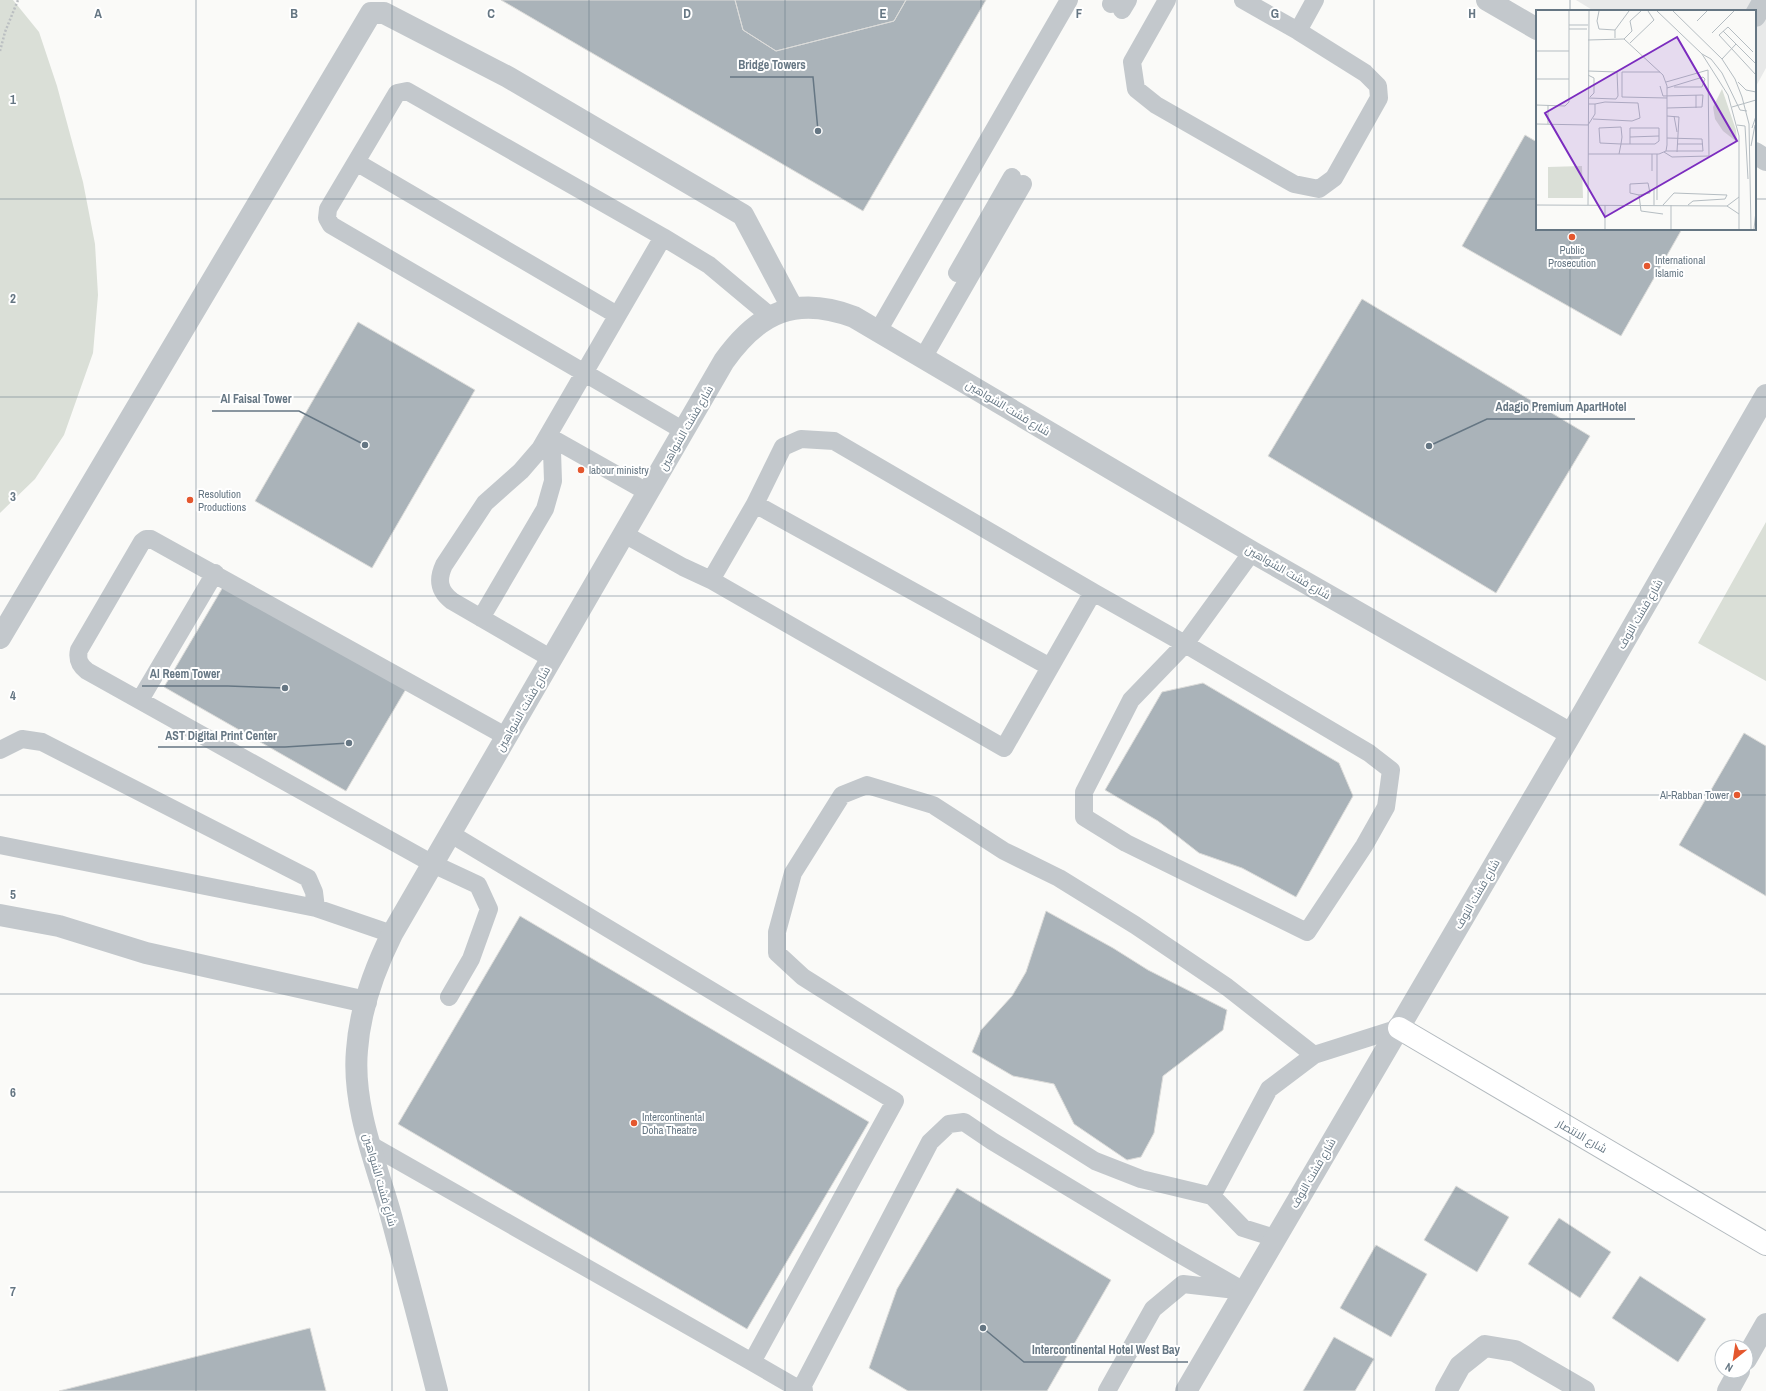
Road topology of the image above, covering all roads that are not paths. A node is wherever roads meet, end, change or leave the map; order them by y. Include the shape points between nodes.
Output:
1 (1069, 0) edge
2 (1166, 0) edge
3 (1243, 0) edge
4 (1315, 0) edge
5 (1487, 0) edge
6 (1764, 0) edge
7 (1756, 14) edge
8 (1536, 28) edge
9 (1298, 31) junction
10 (1756, 154) edge
11 (1766, 160) edge
12 (356, 162) junction
13 (1017, 180) dead end
14 (663, 237) junction
15 (794, 309) junction
16 (617, 315) junction
17 (770, 316) junction
18 (878, 331) junction
19 (918, 355) junction
20 (584, 374) junction
21 (1766, 395) edge
22 (684, 431) junction
23 (548, 436) junction
24 (649, 493) junction
25 (755, 504) junction
26 (624, 534) junction
27 (1252, 552) junction
28 (214, 573) junction
29 (711, 580) junction
30 (1093, 592) junction
31 (481, 618) junction
32 (0, 638) edge
33 (1185, 644) junction
34 (552, 659) junction
35 (1050, 667) junction
36 (140, 700) junction
37 (1571, 734) junction
38 (507, 737) junction
39 (0, 750) edge
40 (451, 834) junction
41 (0, 844) edge
42 (433, 864) junction
43 (316, 908) junction
44 (0, 915) edge
45 (392, 934) junction
46 (449, 997) dead end
47 (366, 1002) junction
48 (1399, 1028) junction
49 (1314, 1055) junction
50 (369, 1144) junction
51 (1212, 1196) junction
52 (1275, 1238) junction
53 (1766, 1244) edge
54 (1244, 1291) junction
55 (1766, 1324) edge
56 (1754, 1345) edge
57 (752, 1362) junction
58 (1735, 1379) edge
59 (438, 1391) edge
60 (803, 1391) edge
61 (1107, 1391) edge
62 (1186, 1391) edge
63 (1446, 1391) edge
64 (1584, 1391) edge
65 (1728, 1391) edge

1 - 18 lane
2 - 9 lane via 1132,62 1136,89 1156,105 1294,184 1319,189 1334,178 1379,98 1378,86 1365,73
3 - 9 lane
4 - 9 lane
5 - 8 street
6 - 7 street
10 - 11 street
12 - 14 lane via 397,93 407,91
12 - 16 lane
12 - 20 lane via 328,210 327,218 331,225
13 - 19 lane
14 - 16 lane
14 - 17 lane via 709,265
15 - 17 street, شارع فشت الشواهين
15 - 18 street, شارع فشت الشواهين via 837,311
15 - 32 street via 743,215 508,77 384,13 371,13
16 - 20 lane
17 - 22 street, شارع فشت الشواهين via 739,341 724,361
18 - 19 street, شارع فشت الشواهين
19 - 27 street, شارع فشت الشواهين
20 - 22 lane
20 - 23 lane
21 - 37 street, شارع فشت النوف
22 - 24 street, شارع فشت الشواهين
23 - 24 lane
23 - 31 lane via 552,450 553,480 545,509
23 - 31 lane via 531,461 485,503 440,575 440,585 444,594
24 - 26 street, شارع فشت الشواهين
25 - 29 lane
25 - 30 lane via 783,447 801,439 834,441
25 - 35 lane
26 - 29 lane via 683,568
26 - 34 street, شارع فشت الشواهين
27 - 33 lane
27 - 37 street, شارع فشت الشواهين
28 - 36 lane
28 - 36 lane via 156,540 146,539 79,650 78,656 82,667
28 - 38 lane
29 - 35 lane via 1004,748
30 - 33 lane
30 - 35 lane
31 - 34 lane
33 - 33 lane via 1130,700 1084,792 1084,817 1126,843 1307,932 1364,846 1386,806 1391,770 1369,753
34 - 38 street, شارع فشت الشواهين
36 - 42 lane
37 - 48 street, شارع فشت النوف
38 - 40 street, شارع فشت الشواهين
39 - 43 lane via 22,739 42,742 308,878 314,892
40 - 42 street, شارع فشت الشواهين
40 - 57 lane via 895,1102
41 - 43 lane
42 - 45 street, شارع فشت الشواهين
42 - 46 lane via 478,885 489,909 471,959
43 - 45 lane
44 - 47 street via 59,926 146,953
45 - 47 street, شارع فشت الشواهين via 378,962
47 - 50 street, شارع فشت الشواهين via 357,1050 358,1086
48 - 49 lane
48 - 52 street, شارع فشت النوف
48 - 53 street, شارع الانتصار
49 - 51 lane via 1269,1089
49 - 51 lane via 1227,987 1135,924 1059,878 1004,851 933,805 867,785 842,795 793,873 777,932 778,953 803,977 1095,1161 1141,1179
50 - 57 lane
50 - 59 street, شارع فشت الشواهين
51 - 52 lane via 1243,1228
52 - 54 street, شارع فشت النوف
54 - 60 lane via 1142,1232 964,1122 949,1124 930,1142 803,1385
54 - 61 lane via 1183,1284 1153,1309
54 - 62 street, شارع فشت النوف
55 - 56 street
57 - 60 lane
58 - 65 street
63 - 64 street via 1460,1366 1485,1346 1515,1351

